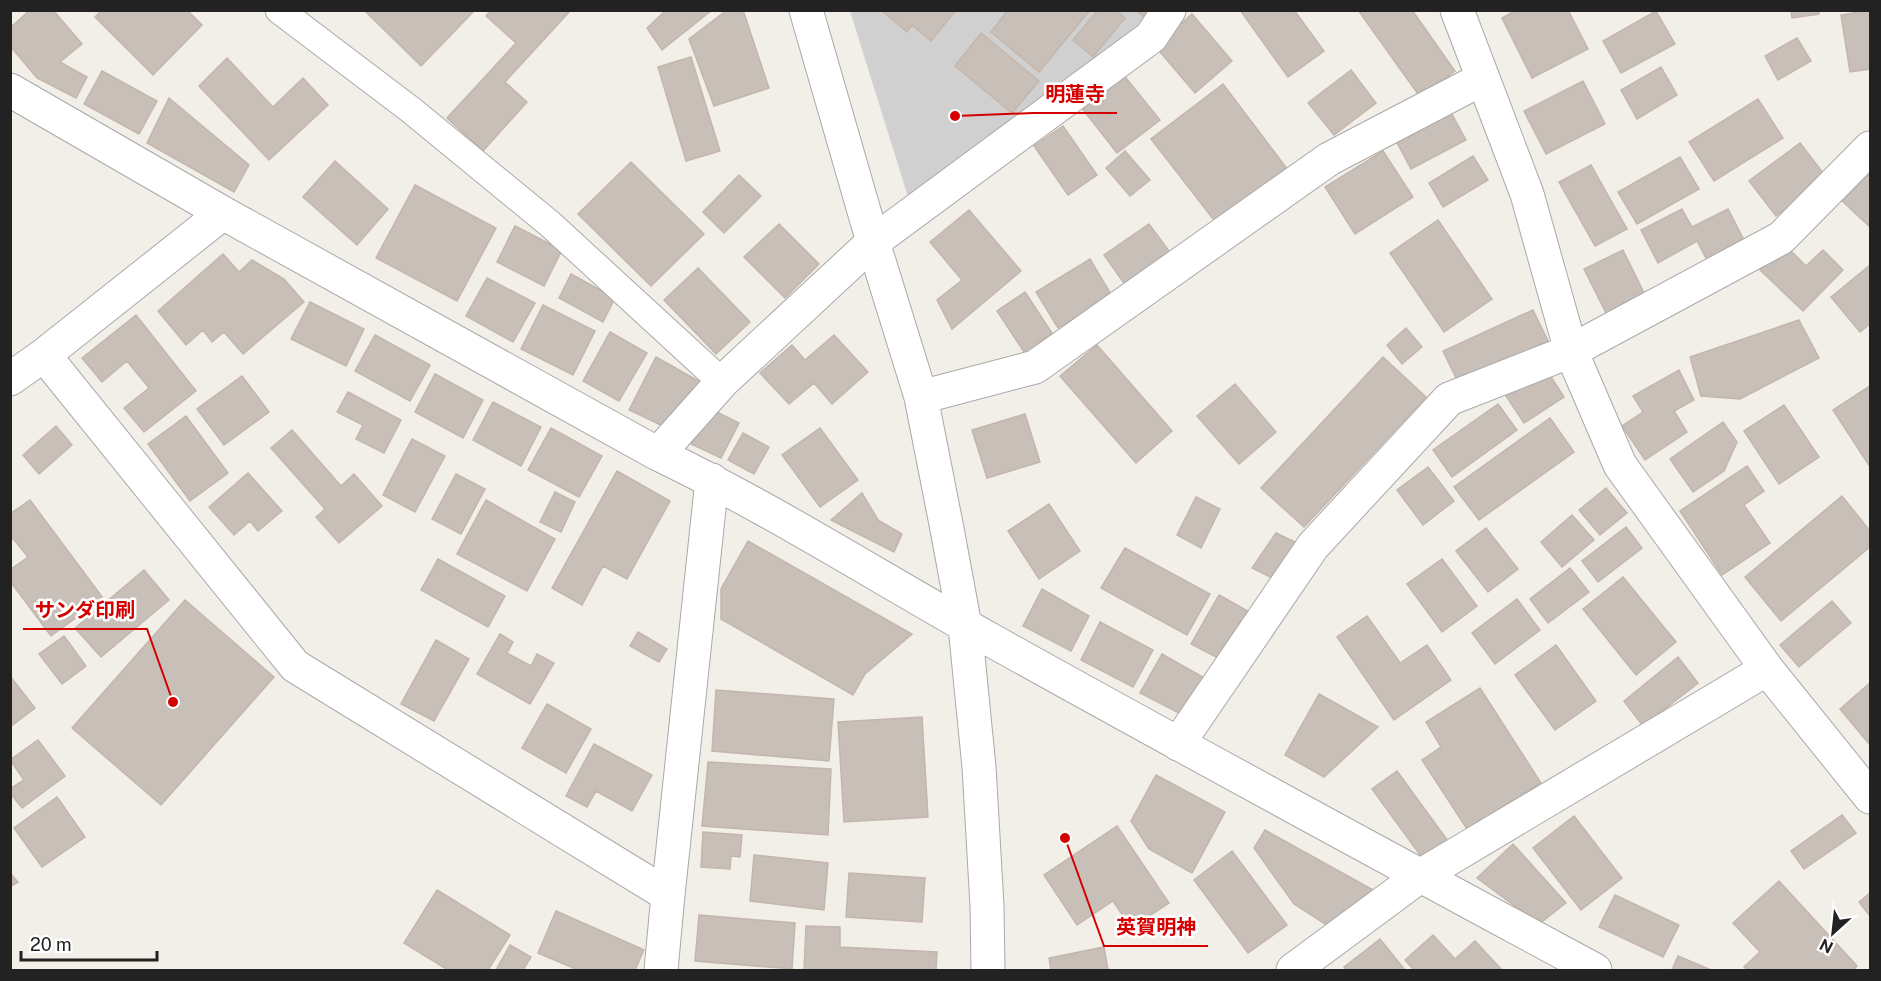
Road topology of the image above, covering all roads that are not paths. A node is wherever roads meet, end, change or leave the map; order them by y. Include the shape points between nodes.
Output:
1 (279, 10) edge
2 (806, 10) edge
3 (1169, 10) edge
4 (1457, 10) edge
5 (1482, 79) junction
6 (10, 90) edge
7 (1870, 148) edge
8 (223, 213) junction
9 (873, 242) junction
10 (1571, 351) junction
11 (44, 355) junction
12 (10, 379) edge
13 (722, 382) junction
14 (921, 397) junction
15 (658, 454) junction
16 (711, 480) junction
17 (965, 626) junction
18 (1767, 669) junction
19 (1178, 744) junction
20 (1870, 797) edge
21 (1420, 876) junction
22 (668, 895) junction
23 (661, 970) edge
24 (988, 970) edge
25 (1293, 970) edge
26 (1595, 970) edge

1 - 13 lane via 411,110 550,224
2 - 9 street
3 - 9 street via 1151,37
4 - 5 street
5 - 10 street via 1527,195
5 - 14 street via 1329,159 1035,367
6 - 8 street
7 - 10 street via 1781,238
8 - 11 street
8 - 15 street
9 - 13 street
9 - 14 street
10 - 18 street via 1620,465
10 - 19 street via 1449,399 1313,546
11 - 12 street
11 - 22 street via 295,666
13 - 15 street
14 - 17 street
15 - 16 street
16 - 17 street
16 - 22 street
17 - 19 street
17 - 24 street via 979,767
18 - 20 street
18 - 21 street
19 - 21 street
21 - 25 street
21 - 26 street
22 - 23 street

